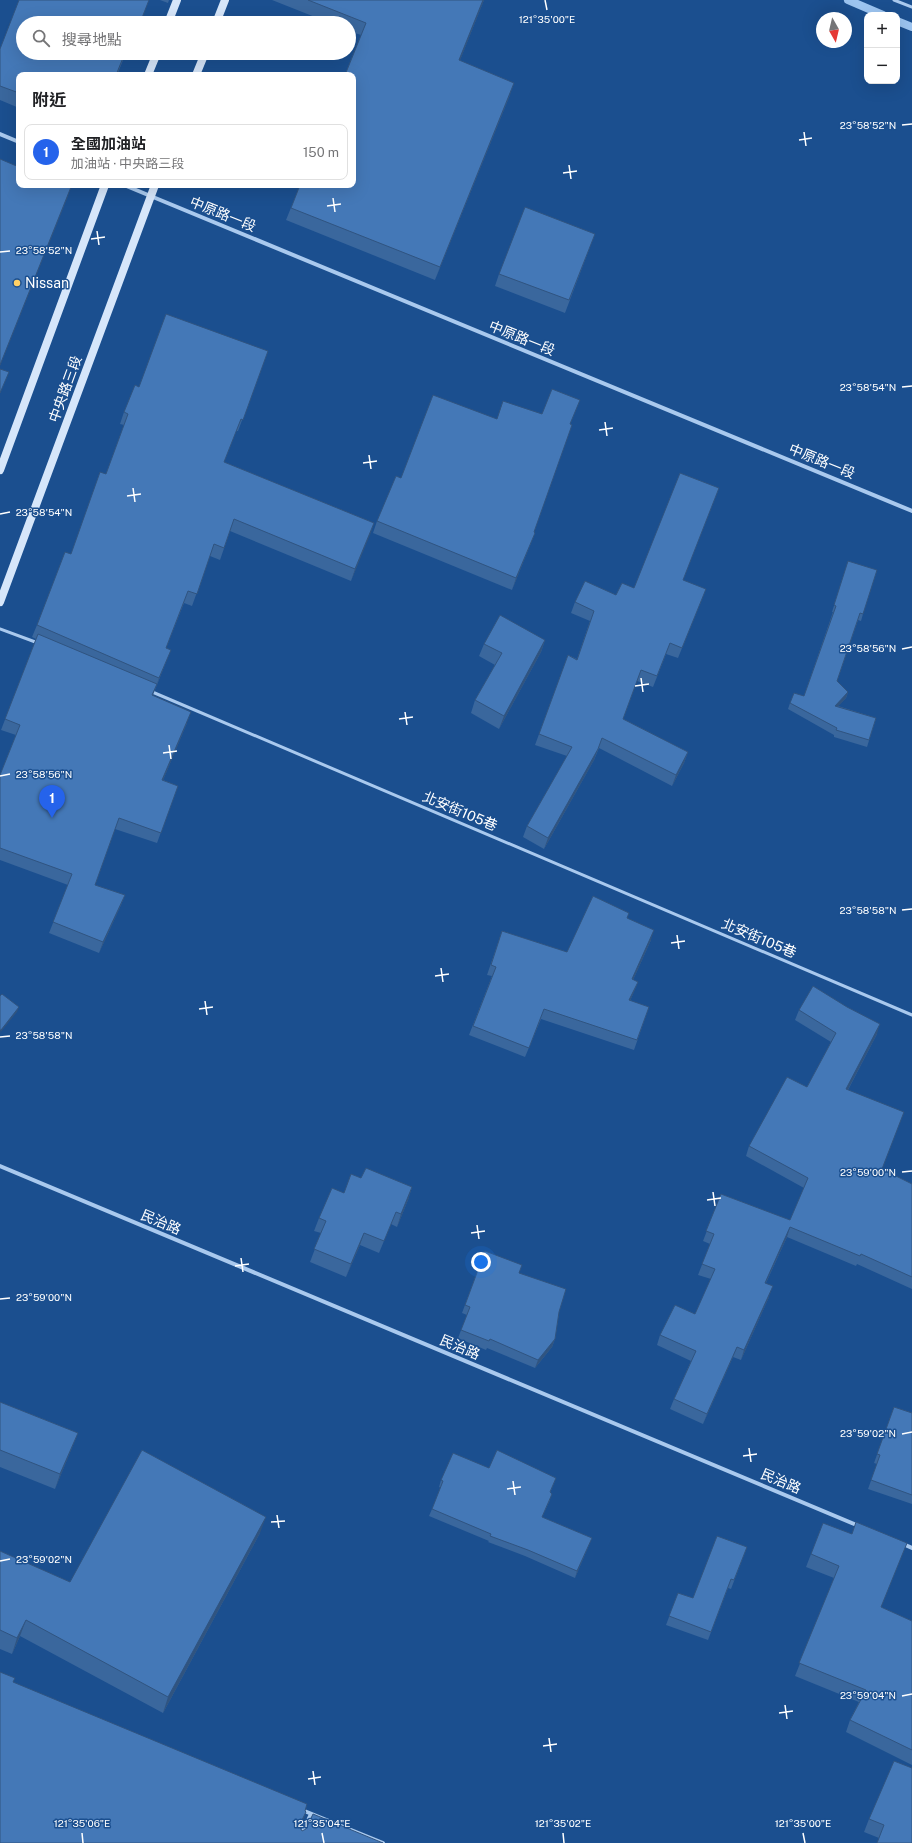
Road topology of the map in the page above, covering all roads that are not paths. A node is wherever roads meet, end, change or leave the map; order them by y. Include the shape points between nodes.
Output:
1 (177, 0) edge
2 (225, 0) edge
3 (894, 0) edge
4 (912, 7) edge
5 (171, 16) edge
6 (219, 16) edge
7 (153, 60) edge
8 (202, 60) edge
9 (149, 72) edge
10 (197, 72) edge
11 (0, 134) edge
12 (16, 141) edge
13 (104, 188) edge
14 (131, 188) edge
15 (154, 188) edge
16 (150, 196) junction
17 (0, 470) edge
18 (912, 510) edge
19 (0, 602) edge
20 (0, 629) edge
21 (43, 645) edge
22 (143, 688) edge
23 (912, 1015) edge
24 (0, 1166) edge
25 (868, 1529) edge
26 (897, 1542) edge
27 (912, 1548) edge
28 (297, 1808) edge
29 (311, 1814) junction
30 (297, 1843) edge
31 (383, 1843) edge

1 - 5 street
2 - 6 street
3 - 4 lane
7 - 9 street
8 - 10 street
11 - 12 street
13 - 17 street
14 - 16 street, 中原路一段
15 - 16 street, 中央路三段
16 - 18 street, 中原路一段
16 - 19 street, 中央路三段
20 - 21 lane
22 - 23 lane, 北安街105巷
24 - 25 street, 民治路
26 - 27 street
28 - 29 street
29 - 30 street
29 - 31 street

